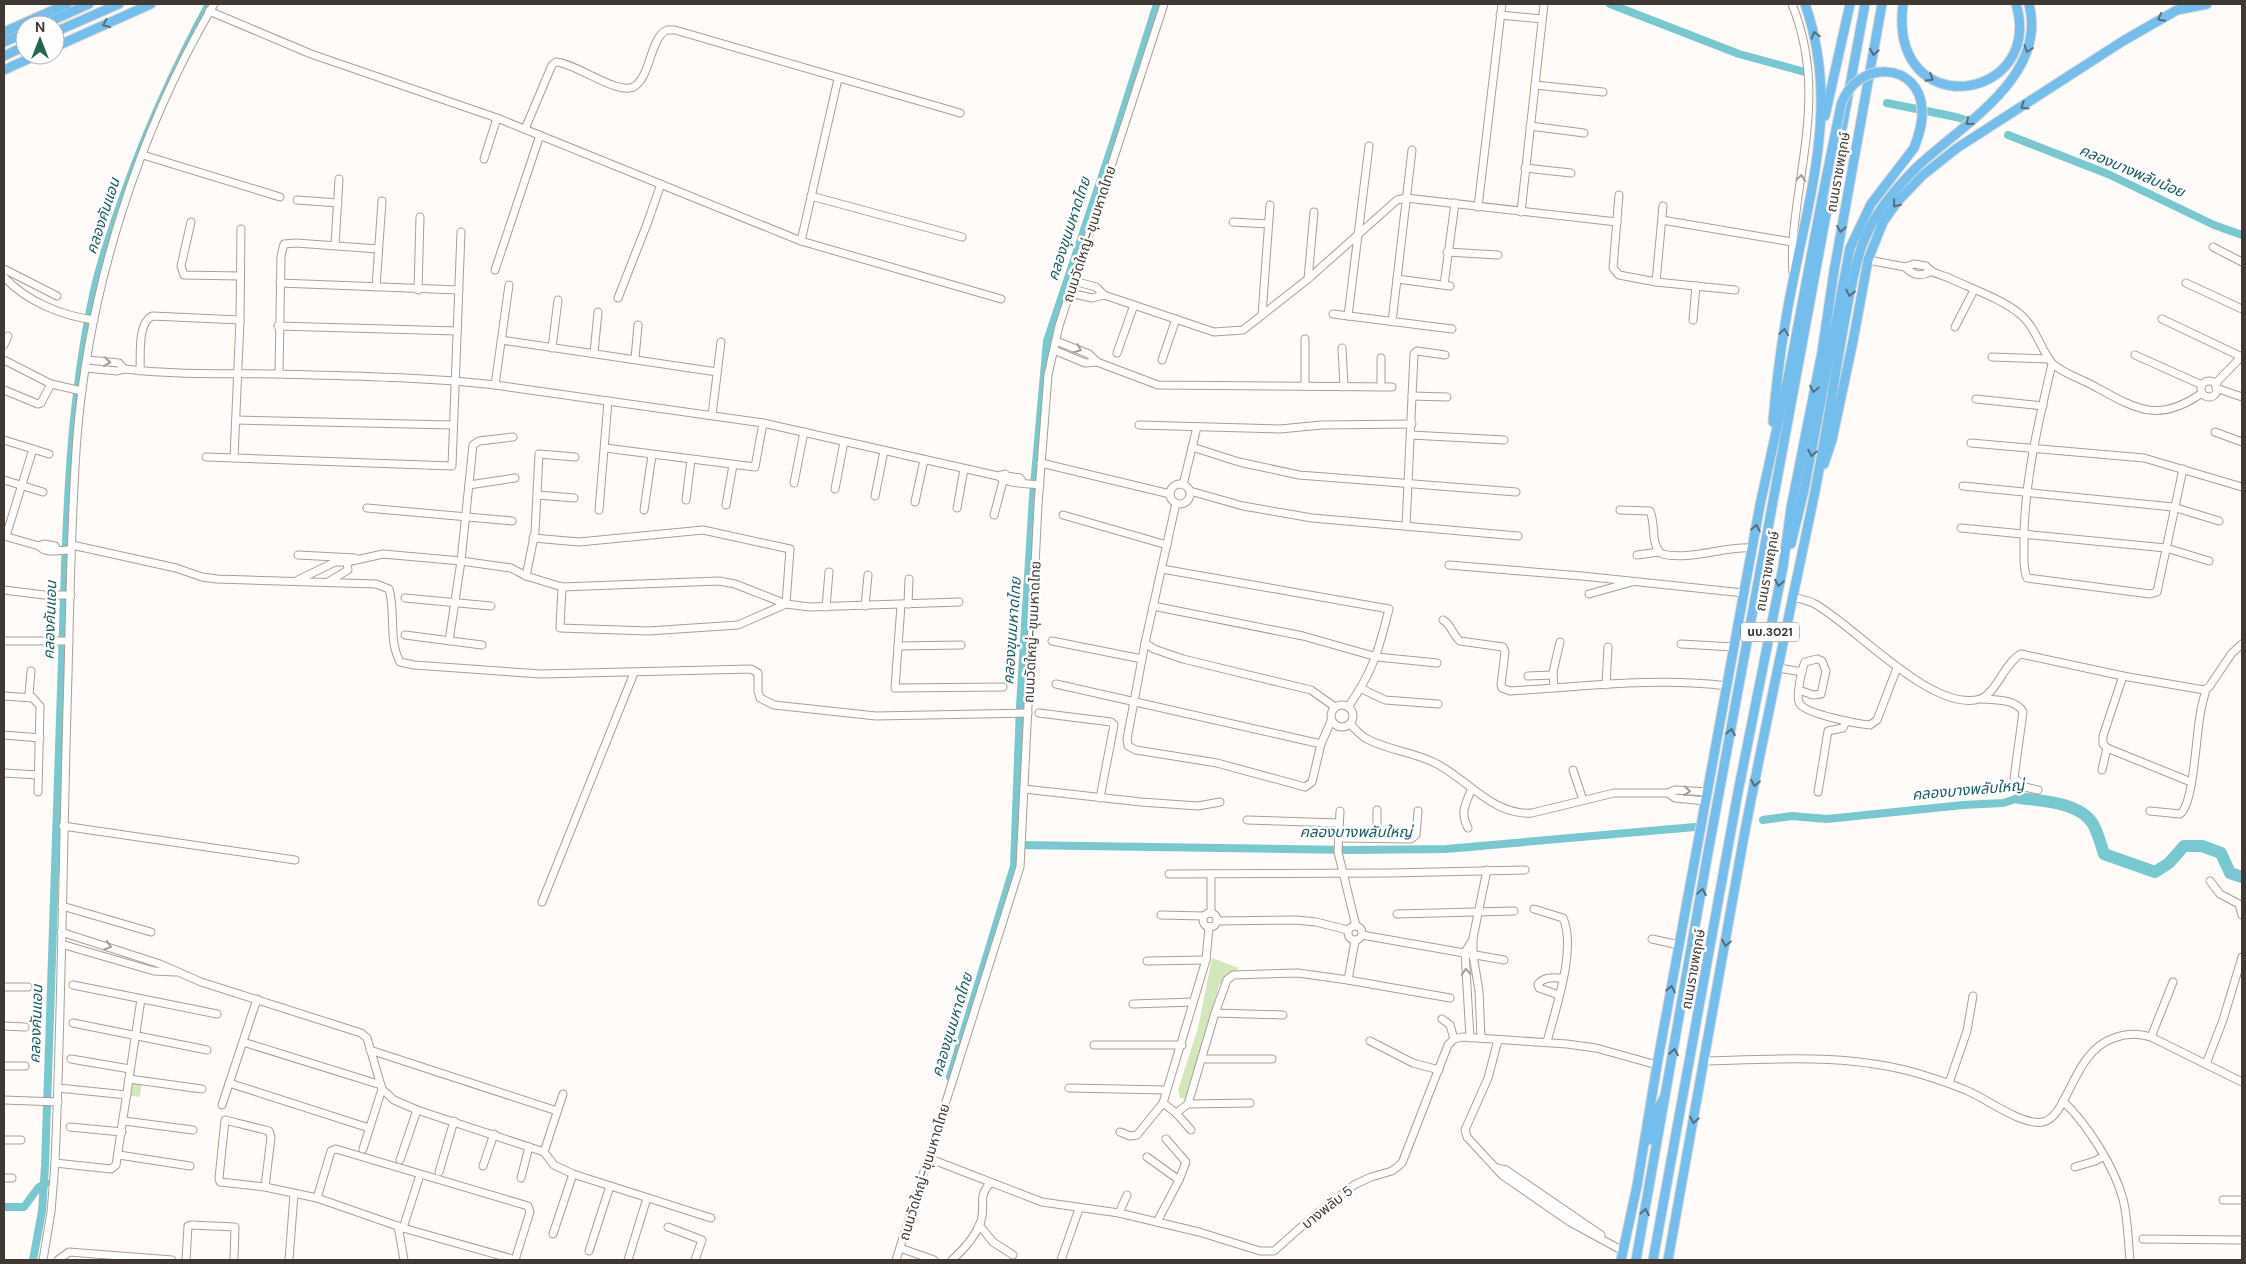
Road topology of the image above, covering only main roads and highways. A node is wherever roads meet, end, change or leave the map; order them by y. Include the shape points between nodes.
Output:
1 (67, 4) edge
2 (89, 4) edge
3 (118, 4) edge
4 (150, 4) edge
5 (1805, 4) edge
6 (1850, 4) edge
7 (1865, 4) edge
8 (1882, 4) edge
9 (1903, 4) edge
10 (2016, 4) edge
11 (2029, 4) edge
12 (2207, 4) edge
13 (64, 15) edge
14 (65, 28) edge
15 (4, 32) edge
16 (65, 42) edge
17 (1820, 136) junction
18 (1771, 450) junction
19 (1814, 496) junction
20 (1783, 567) junction
21 (1738, 792) junction
22 (1706, 800) junction
23 (1707, 858) junction
24 (1739, 864) junction
25 (1667, 1094) junction
26 (1637, 1186) junction
27 (1622, 1256) edge
28 (1636, 1260) edge
29 (1653, 1260) edge
30 (1668, 1260) edge

1 - 15 main road
2 - 13 main road
3 - 14 main road
4 -> 16 main road
17 -> 5 main road via 1820,63
6 - 17 main road
23 -> 7 main road, ถนนราชพฤกษ์ / นบ.3021
8 -> 20 main road, ถนนราชพฤกษ์ / นบ.3021
9 -> 10 main road via 1901,25 1905,44 1920,70 1945,85 1969,86 1987,80 2003,69 2017,46 2020,22
11 -> 19 main road via 2033,18 2028,51 2015,76 1979,113 1917,167 1886,202 1868,230 1846,312
12 -> 19 main road via 2177,10 2158,19 1957,148 1923,175 1898,201 1883,222 1868,260 1832,440
18 -> 17 main road via 1776,390 1793,278
18 -> 20 main road, bridge via 1844,95 1868,73 1886,72 1905,77 1917,92 1922,109 1920,132 1914,148 1870,204 1850,248 1804,490
22 -> 18 main road, ถนนราชพฤกษ์ / นบ.3021
19 -> 24 main road, ถนนราชพฤกษ์ / นบ.3021
20 -> 21 main road, ถนนราชพฤกษ์ / นบ.3021
21 - 24 main road
21 - 29 main road, ถนนราชพฤกษ์ / นบ.3021
22 - 23 main road
26 -> 22 main road, ถนนราชพฤกษ์ / นบ.3021
25 -> 23 main road, ถนนราชพฤกษ์ / นบ.3021
24 -> 30 main road, ถนนราชพฤกษ์ / นบ.3021
25 - 26 main road via 1657,1110
28 -> 25 main road, ถนนราชพฤกษ์ / นบ.3021
26 - 27 main road, ถนนราชพฤกษ์ / นบ.3021

